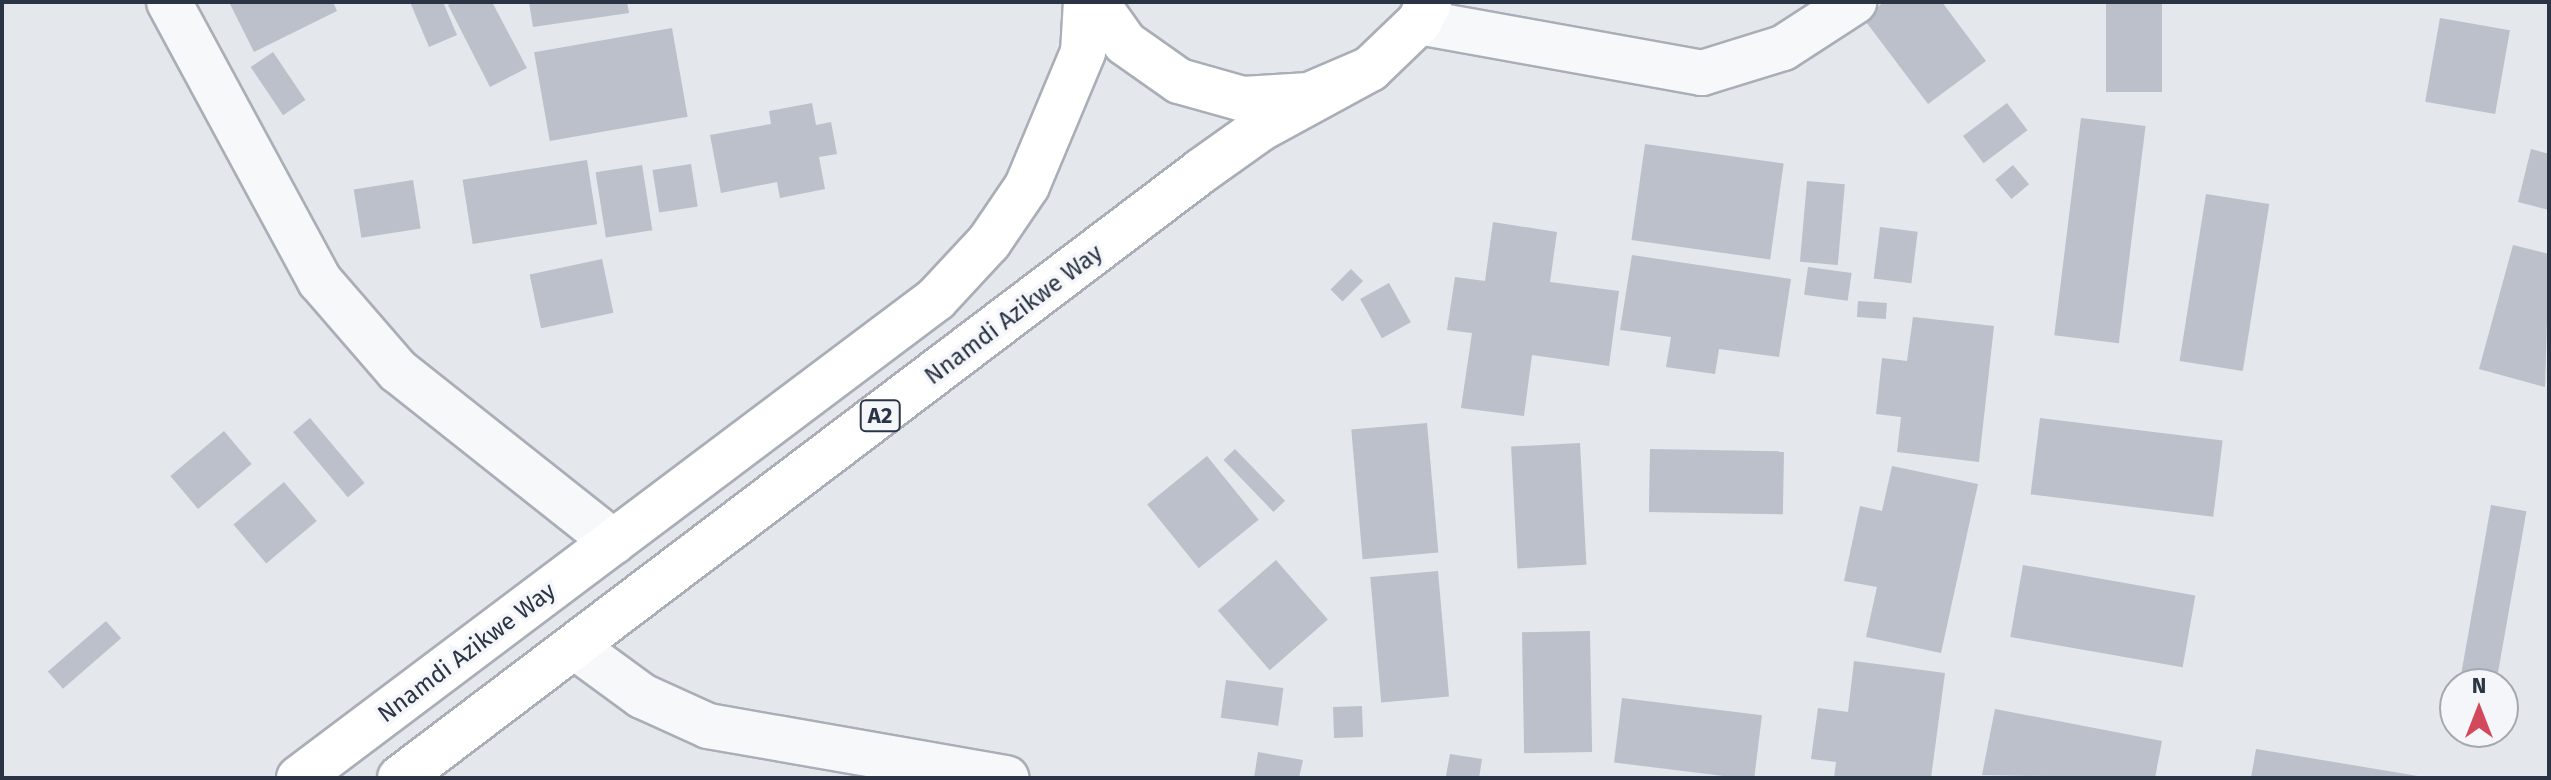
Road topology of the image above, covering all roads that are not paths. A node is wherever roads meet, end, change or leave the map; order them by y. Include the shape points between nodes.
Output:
1 (169, 2) edge
2 (1086, 2) edge
3 (1096, 2) edge
4 (1854, 2) edge
5 (1424, 12) edge
6 (1370, 69) junction
7 (614, 542) junction
8 (575, 647) junction
9 (299, 778) edge
10 (400, 778) edge
11 (1007, 778) edge

1 - 7 street via 320,281 398,371
2 - 7 highway, Nnamdi Azikwe Way / A2 via 1083,52 1060,119 1027,186 989,242 936,299
3 - 6 highway via 1125,43 1179,81 1243,99 1309,95
4 - 5 street via 1783,48 1702,73
5 - 6 highway
6 - 8 highway, Nnamdi Azikwe Way / A2 via 1201,171
7 - 9 highway, Nnamdi Azikwe Way / A2
8 - 10 highway, Nnamdi Azikwe Way / A2
8 - 11 street via 642,696 708,726

